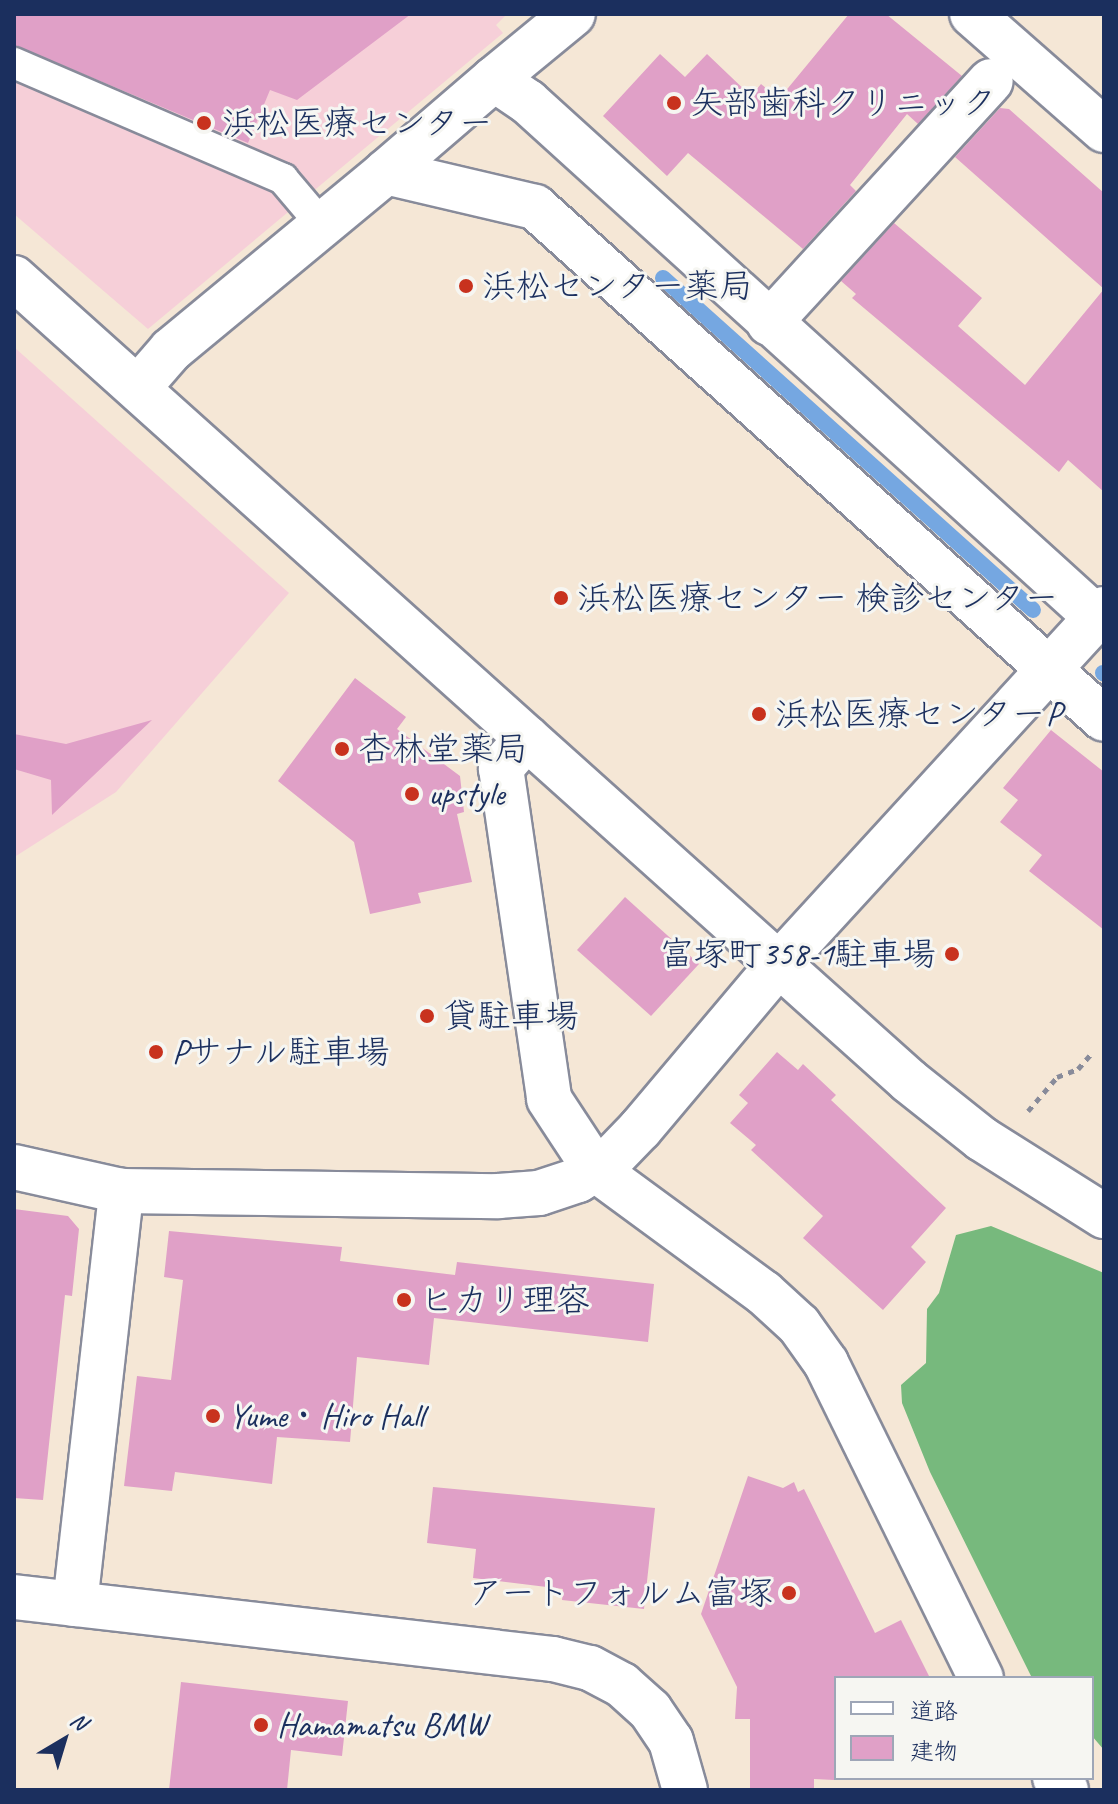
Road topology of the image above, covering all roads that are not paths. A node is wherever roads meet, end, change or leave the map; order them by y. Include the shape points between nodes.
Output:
1 (573, 14) edge
2 (972, 14) edge
3 (14, 63) edge
4 (494, 79) junction
5 (991, 81) dead end
6 (1104, 130) edge
7 (386, 172) junction
8 (322, 225) junction
9 (14, 278) edge
10 (769, 323) junction
11 (138, 388) junction
12 (1102, 612) edge
13 (1049, 670) junction
14 (1104, 719) edge
15 (527, 738) junction
16 (778, 965) junction
17 (14, 1167) edge
18 (595, 1169) junction
19 (121, 1191) junction
20 (1104, 1216) edge
21 (14, 1597) edge
22 (75, 1604) junction
23 (980, 1676) edge
24 (685, 1790) edge

1 - 4 street
2 - 6 street
3 - 8 lane via 283,179
4 - 7 street
4 - 10 street via 528,102
5 - 10 street
7 - 8 street
7 - 13 street via 535,207
8 - 11 street via 171,350
9 - 11 street
10 - 12 street
11 - 15 street
12 - 13 street
13 - 14 street
13 - 16 street
15 - 16 street
15 - 18 street via 501,768 549,1099
16 - 18 street via 640,1129
16 - 20 street via 961,1123
17 - 19 street
18 - 19 street via 539,1193 498,1196
18 - 23 street via 764,1293 799,1325 826,1363
19 - 22 street
21 - 22 street
22 - 24 street via 553,1659 590,1668 622,1685 650,1710 671,1741

